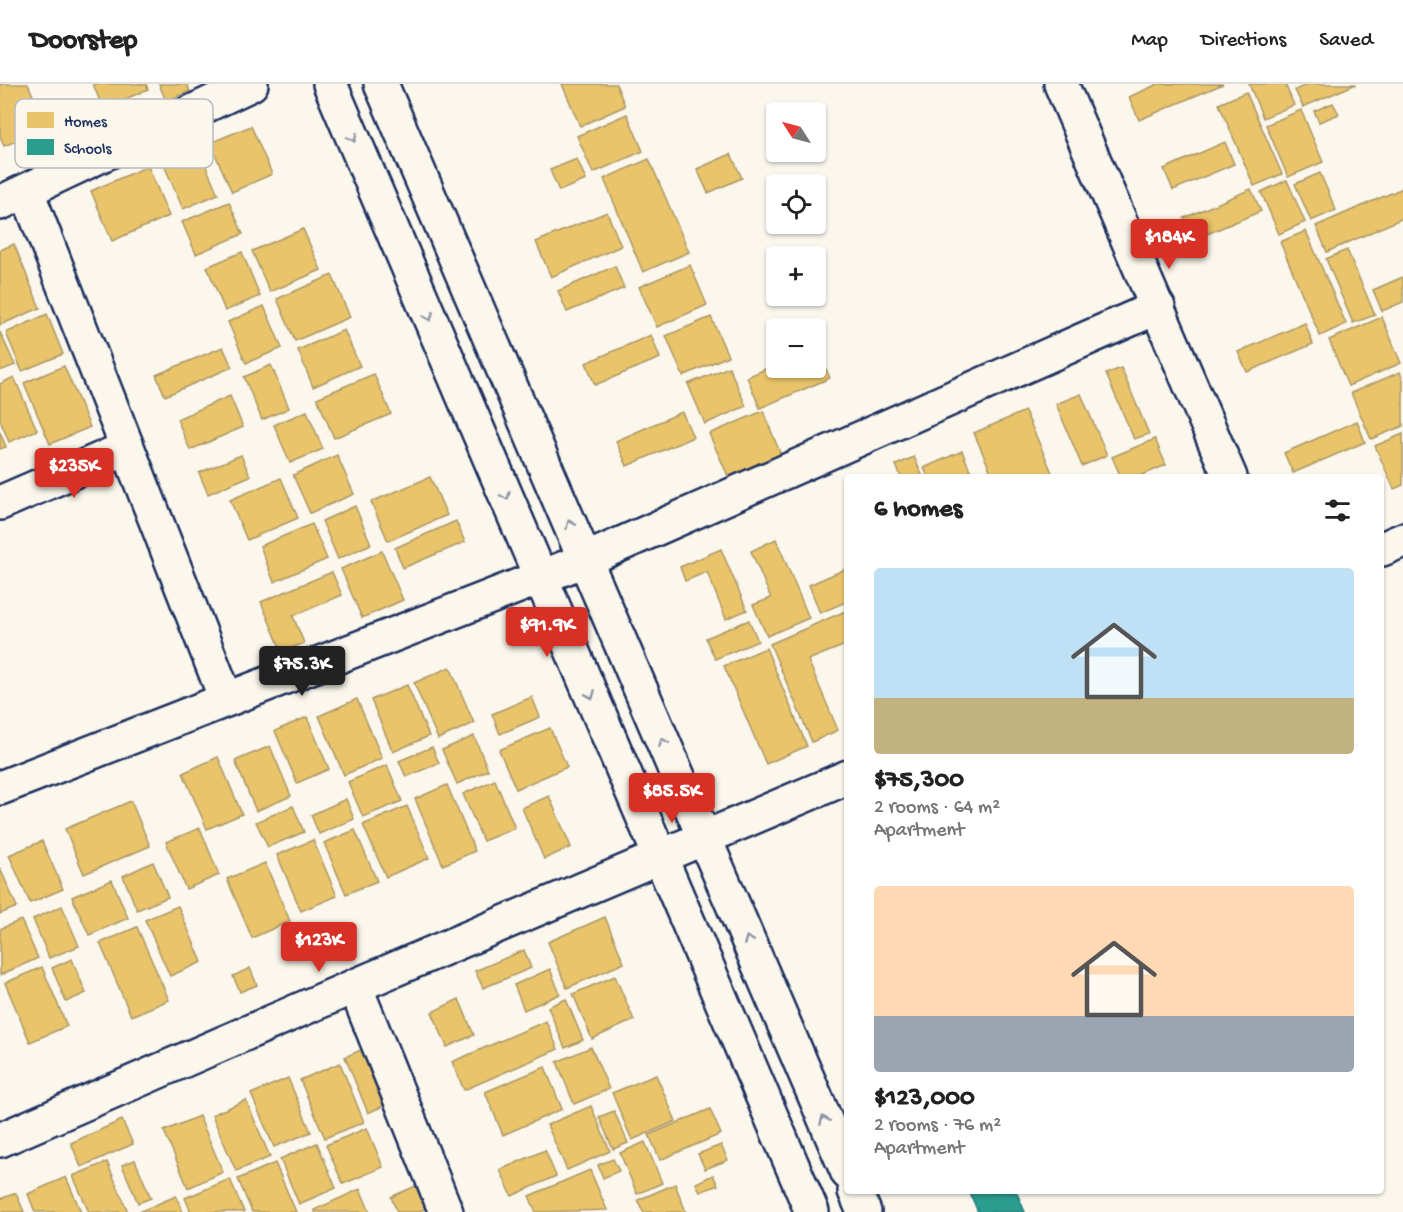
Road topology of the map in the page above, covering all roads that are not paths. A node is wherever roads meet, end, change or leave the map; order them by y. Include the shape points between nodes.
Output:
1 (251, 84) edge
2 (330, 84) edge
3 (381, 84) edge
4 (1061, 84) edge
5 (213, 102) edge
6 (76, 168) edge
7 (13, 198) edge
8 (1158, 307) junction
9 (128, 448) junction
10 (1229, 474) edge
11 (0, 503) edge
12 (1403, 540) edge
13 (1384, 548) edge
14 (585, 560) junction
15 (541, 578) junction
16 (226, 699) junction
17 (844, 779) edge
18 (0, 789) edge
19 (704, 839) junction
20 (660, 857) junction
21 (355, 986) junction
22 (0, 1140) edge
23 (844, 1164) edge
24 (856, 1194) edge
25 (446, 1212) edge
26 (812, 1212) edge
27 (864, 1212) edge

1 - 5 street
2 -> 15 street
14 -> 3 street
4 - 8 street
6 - 7 street
7 - 9 street
8 - 10 street
8 - 14 street
9 - 11 street
9 - 16 street
12 - 13 street
14 - 15 street
19 -> 14 street
15 - 16 street
15 -> 20 street
16 - 18 street
17 - 19 street
19 - 20 street
23 -> 19 street
20 - 21 street
20 - 26 street
21 - 22 street
21 - 25 street
24 - 27 street

